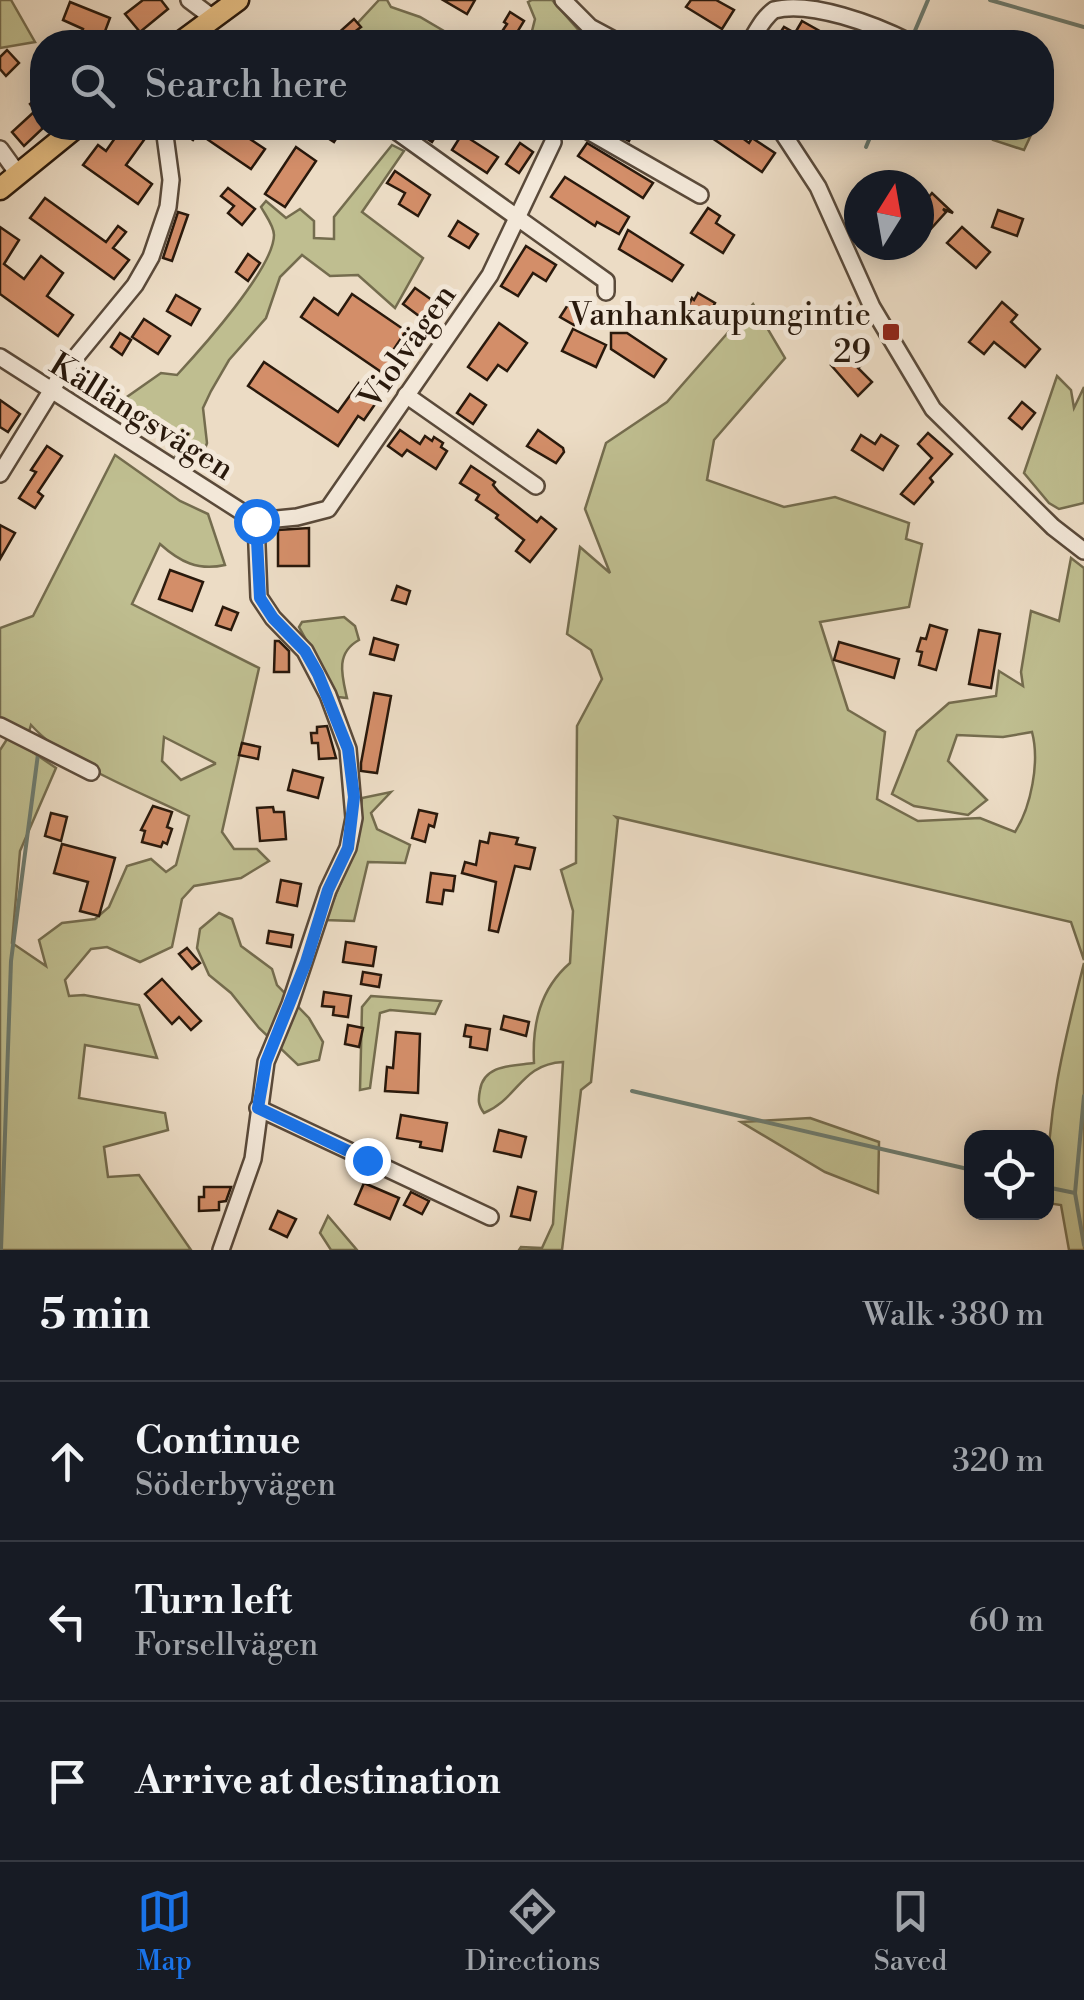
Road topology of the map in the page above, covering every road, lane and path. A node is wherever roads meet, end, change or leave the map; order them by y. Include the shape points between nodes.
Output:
1 (189, 0) edge
2 (238, 0) edge
3 (563, 0) edge
4 (213, 18) junction
5 (197, 30) edge
6 (594, 30) edge
7 (759, 30) edge
8 (885, 30) edge
9 (60, 140) edge
10 (166, 140) edge
11 (409, 140) edge
12 (604, 140) edge
13 (785, 140) edge
14 (553, 142) dead end
15 (0, 150) edge
16 (18, 174) junction
17 (0, 188) edge
18 (700, 195) dead end
19 (517, 217) junction
20 (606, 292) dead end
21 (0, 357) edge
22 (53, 394) junction
23 (406, 395) junction
24 (0, 474) edge
25 (536, 486) dead end
26 (256, 521) junction
27 (1084, 551) edge
28 (0, 726) edge
29 (91, 772) dead end
30 (258, 1108) junction
31 (490, 1217) dead end
32 (221, 1250) edge

1 - 4 street
2 - 4 main road
3 - 6 street
4 - 5 main road
7 - 8 street via 774,10 805,1
9 - 16 main road
10 - 22 street via 168,207 151,258
11 - 19 street
12 - 18 street
13 - 27 street via 818,187 872,307 933,409
14 - 19 street, Violvägen
15 - 16 street
16 - 17 main road
19 - 20 street via 606,281
19 - 23 street, Violvägen via 490,275
21 - 22 street, Källängsvägen
22 - 24 street
22 - 26 street, Källängsvägen
23 - 25 street
23 - 26 street, Violvägen via 328,509
26 - 30 street via 260,598 318,674 348,749 354,797 348,848 266,1062
28 - 29 street
30 - 31 street
30 - 32 street via 253,1159

